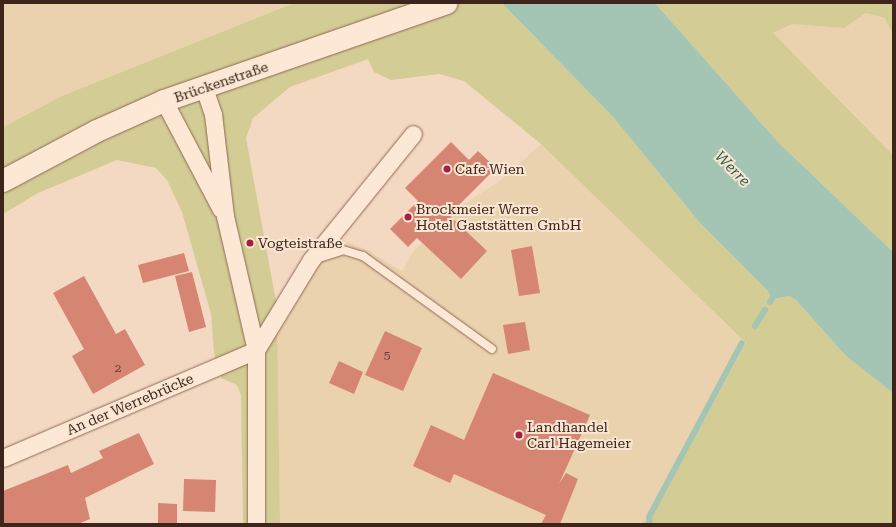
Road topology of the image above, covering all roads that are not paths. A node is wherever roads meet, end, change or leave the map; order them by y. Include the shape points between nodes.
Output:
1 (447, 3) edge
2 (204, 88) junction
3 (164, 101) junction
4 (412, 134) dead end
5 (3, 181) edge
6 (225, 216) junction
7 (311, 260) junction
8 (492, 349) dead end
9 (256, 350) junction
10 (3, 458) edge
11 (256, 524) edge

1 - 2 main road, Brückenstraße
2 - 3 main road, Brückenstraße
2 - 6 street via 213,114
3 - 5 main road, Brückenstraße via 97,131
3 - 6 street
4 - 7 street
6 - 9 street
7 - 8 lane via 343,250 363,256
7 - 9 street
9 - 10 street, An der Werrebrücke
9 - 11 street

